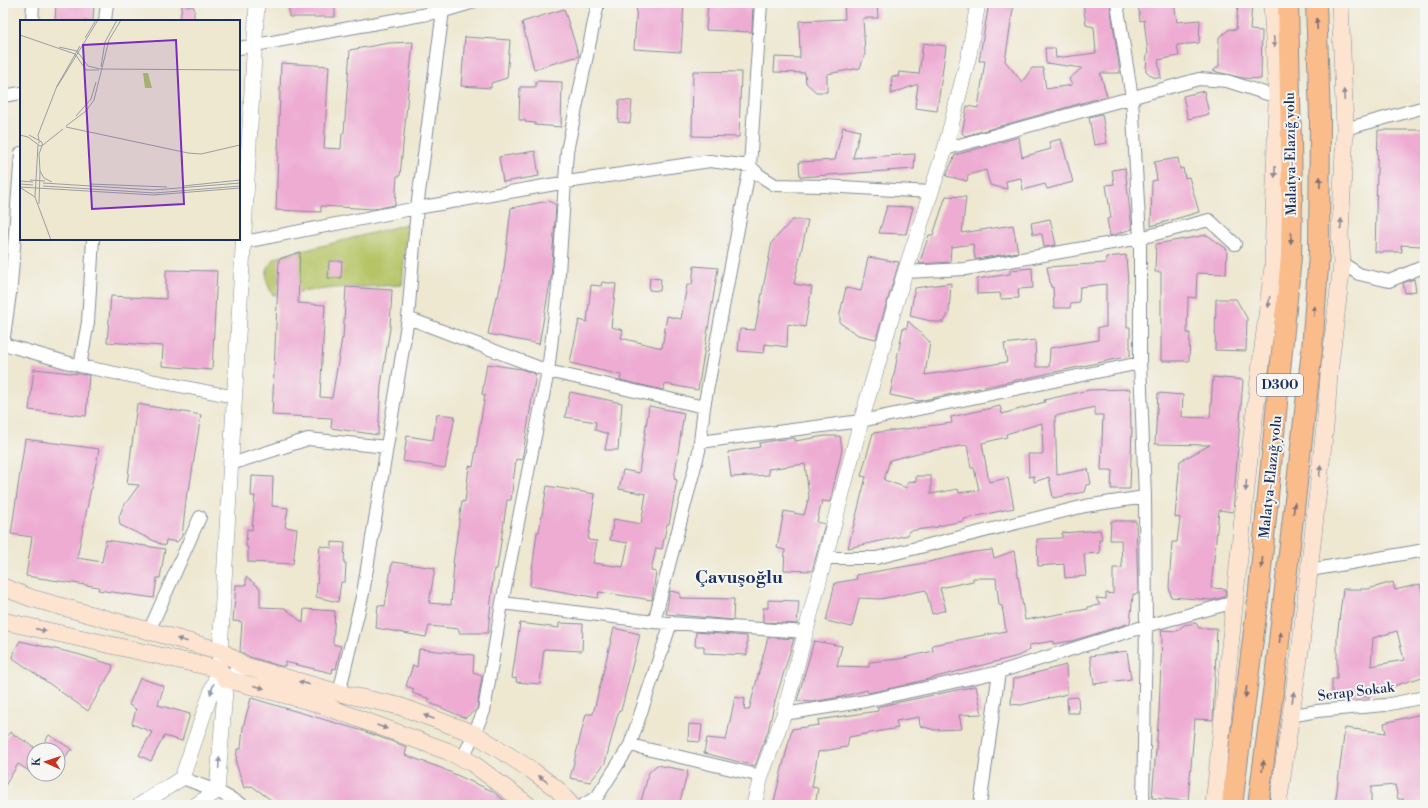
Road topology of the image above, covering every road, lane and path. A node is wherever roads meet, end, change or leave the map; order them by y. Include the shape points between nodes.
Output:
1 (33, 3) edge
2 (107, 3) edge
3 (257, 3) edge
4 (471, 3) edge
5 (598, 3) edge
6 (761, 3) edge
7 (978, 3) edge
8 (1117, 3) edge
9 (1272, 3) edge
10 (1288, 3) edge
11 (1316, 3) edge
12 (1340, 3) edge
13 (444, 7) edge
14 (32, 20) edge
15 (105, 20) edge
16 (254, 44) junction
17 (240, 48) edge
18 (20, 93) edge
19 (3, 96) edge
20 (1277, 97) junction
21 (1132, 98) junction
22 (1425, 107) edge
23 (1345, 129) junction
24 (945, 149) junction
25 (20, 166) edge
26 (750, 166) junction
27 (566, 183) junction
28 (931, 192) junction
29 (417, 208) junction
30 (1140, 238) junction
31 (93, 240) edge
32 (244, 242) junction
33 (1235, 244) dead end
34 (1342, 263) junction
35 (1425, 266) edge
36 (905, 272) junction
37 (408, 318) junction
38 (1333, 339) junction
39 (3, 340) edge
40 (1283, 346) junction
41 (1140, 364) junction
42 (80, 366) junction
43 (548, 371) junction
44 (235, 397) junction
45 (704, 407) junction
46 (861, 421) junction
47 (1303, 430) junction
48 (700, 442) junction
49 (387, 447) junction
50 (231, 464) junction
51 (1248, 468) junction
52 (1145, 497) junction
53 (200, 517) dead end
54 (1425, 550) edge
55 (825, 558) junction
56 (1310, 570) junction
57 (3, 587) edge
58 (1235, 602) junction
59 (502, 603) junction
60 (3, 621) edge
61 (654, 622) junction
62 (671, 623) junction
63 (1146, 626) junction
64 (149, 631) junction
65 (806, 632) junction
66 (221, 651) junction
67 (244, 666) junction
68 (999, 672) junction
69 (222, 674) junction
70 (339, 692) junction
71 (1425, 697) edge
72 (784, 714) junction
73 (1290, 716) junction
74 (475, 734) junction
75 (630, 744) junction
76 (463, 758) junction
77 (762, 776) junction
78 (182, 778) junction
79 (217, 791) junction
80 (1220, 804) edge
81 (140, 805) edge
82 (196, 805) edge
83 (243, 805) edge
84 (528, 805) edge
85 (571, 805) edge
86 (583, 805) edge
87 (754, 805) edge
88 (980, 805) edge
89 (1142, 805) edge
90 (1258, 805) edge
91 (1278, 805) edge

1 - 14 street
2 - 15 street
3 - 16 street
4 - 13 street
5 - 27 street via 567,151
6 - 26 street
7 - 24 street via 969,55
8 - 21 street
9 -> 20 main road
10 -> 40 highway, Malatya-Elazığ yolu / D300 via 1292,199 1291,257
47 -> 11 highway, D300 via 1319,253 1320,118
23 -> 12 main road
13 - 16 street
13 - 29 street
16 - 17 street
16 - 32 street
18 - 19 street
20 - 21 street via 1227,81 1199,79
20 -> 51 main road via 1273,267
21 - 24 street
21 - 30 street
22 - 23 street
34 -> 23 main road via 1340,235
24 - 28 street
25 - 39 street via 11,286
26 - 27 street via 710,161
26 - 28 street via 759,176 775,185
26 - 45 street
27 - 29 street
27 - 43 street via 558,288
28 - 36 street
29 - 32 street
29 - 37 street
30 - 33 street via 1210,220
30 - 36 street via 965,269
30 - 41 street
31 - 42 street via 88,322
32 - 44 street
34 - 35 street via 1359,274 1389,281
34 - 38 main road
36 - 46 street
37 - 43 street
37 - 49 street
38 - 47 main road
56 -> 38 main road
39 - 42 street
40 - 51 main road
40 -> 80 highway, Malatya-Elazığ yolu / D300 via 1258,600 1237,766
41 - 46 street
41 - 52 street
42 - 44 street
43 - 45 street
43 - 59 street
44 - 50 street
45 - 48 street
46 - 48 street
46 - 55 street
90 -> 47 highway, D300
48 - 61 street
49 - 50 street via 308,439
49 - 70 street via 363,593
50 - 66 street
51 -> 58 main road
52 - 55 street via 1085,506 876,558
52 - 63 street
53 - 64 street
54 - 56 street
55 - 65 street
73 -> 56 main road
57 - 64 main road via 31,598
58 - 63 street
58 - 80 main road
59 - 61 street
59 - 74 street via 484,711
60 -> 69 main road
61 - 62 street
62 - 65 street
62 - 75 street
63 - 68 street
63 - 89 street
66 -> 64 main road
65 - 72 street
66 - 67 main road
66 - 69 street
67 - 69 street
70 -> 67 main road
68 - 72 street via 866,701
68 - 88 street
69 -> 76 main road via 316,703
69 -> 78 street
79 -> 69 street
74 -> 70 main road via 399,706
71 - 73 street, Serap Sokak via 1385,705
72 - 77 street
73 - 91 main road
74 - 76 street
85 -> 74 main road via 557,789 530,769
75 - 77 street
75 - 86 street via 597,797
76 - 84 main road
77 - 87 street
78 - 79 street
78 - 81 street
79 - 82 street
79 - 83 street

